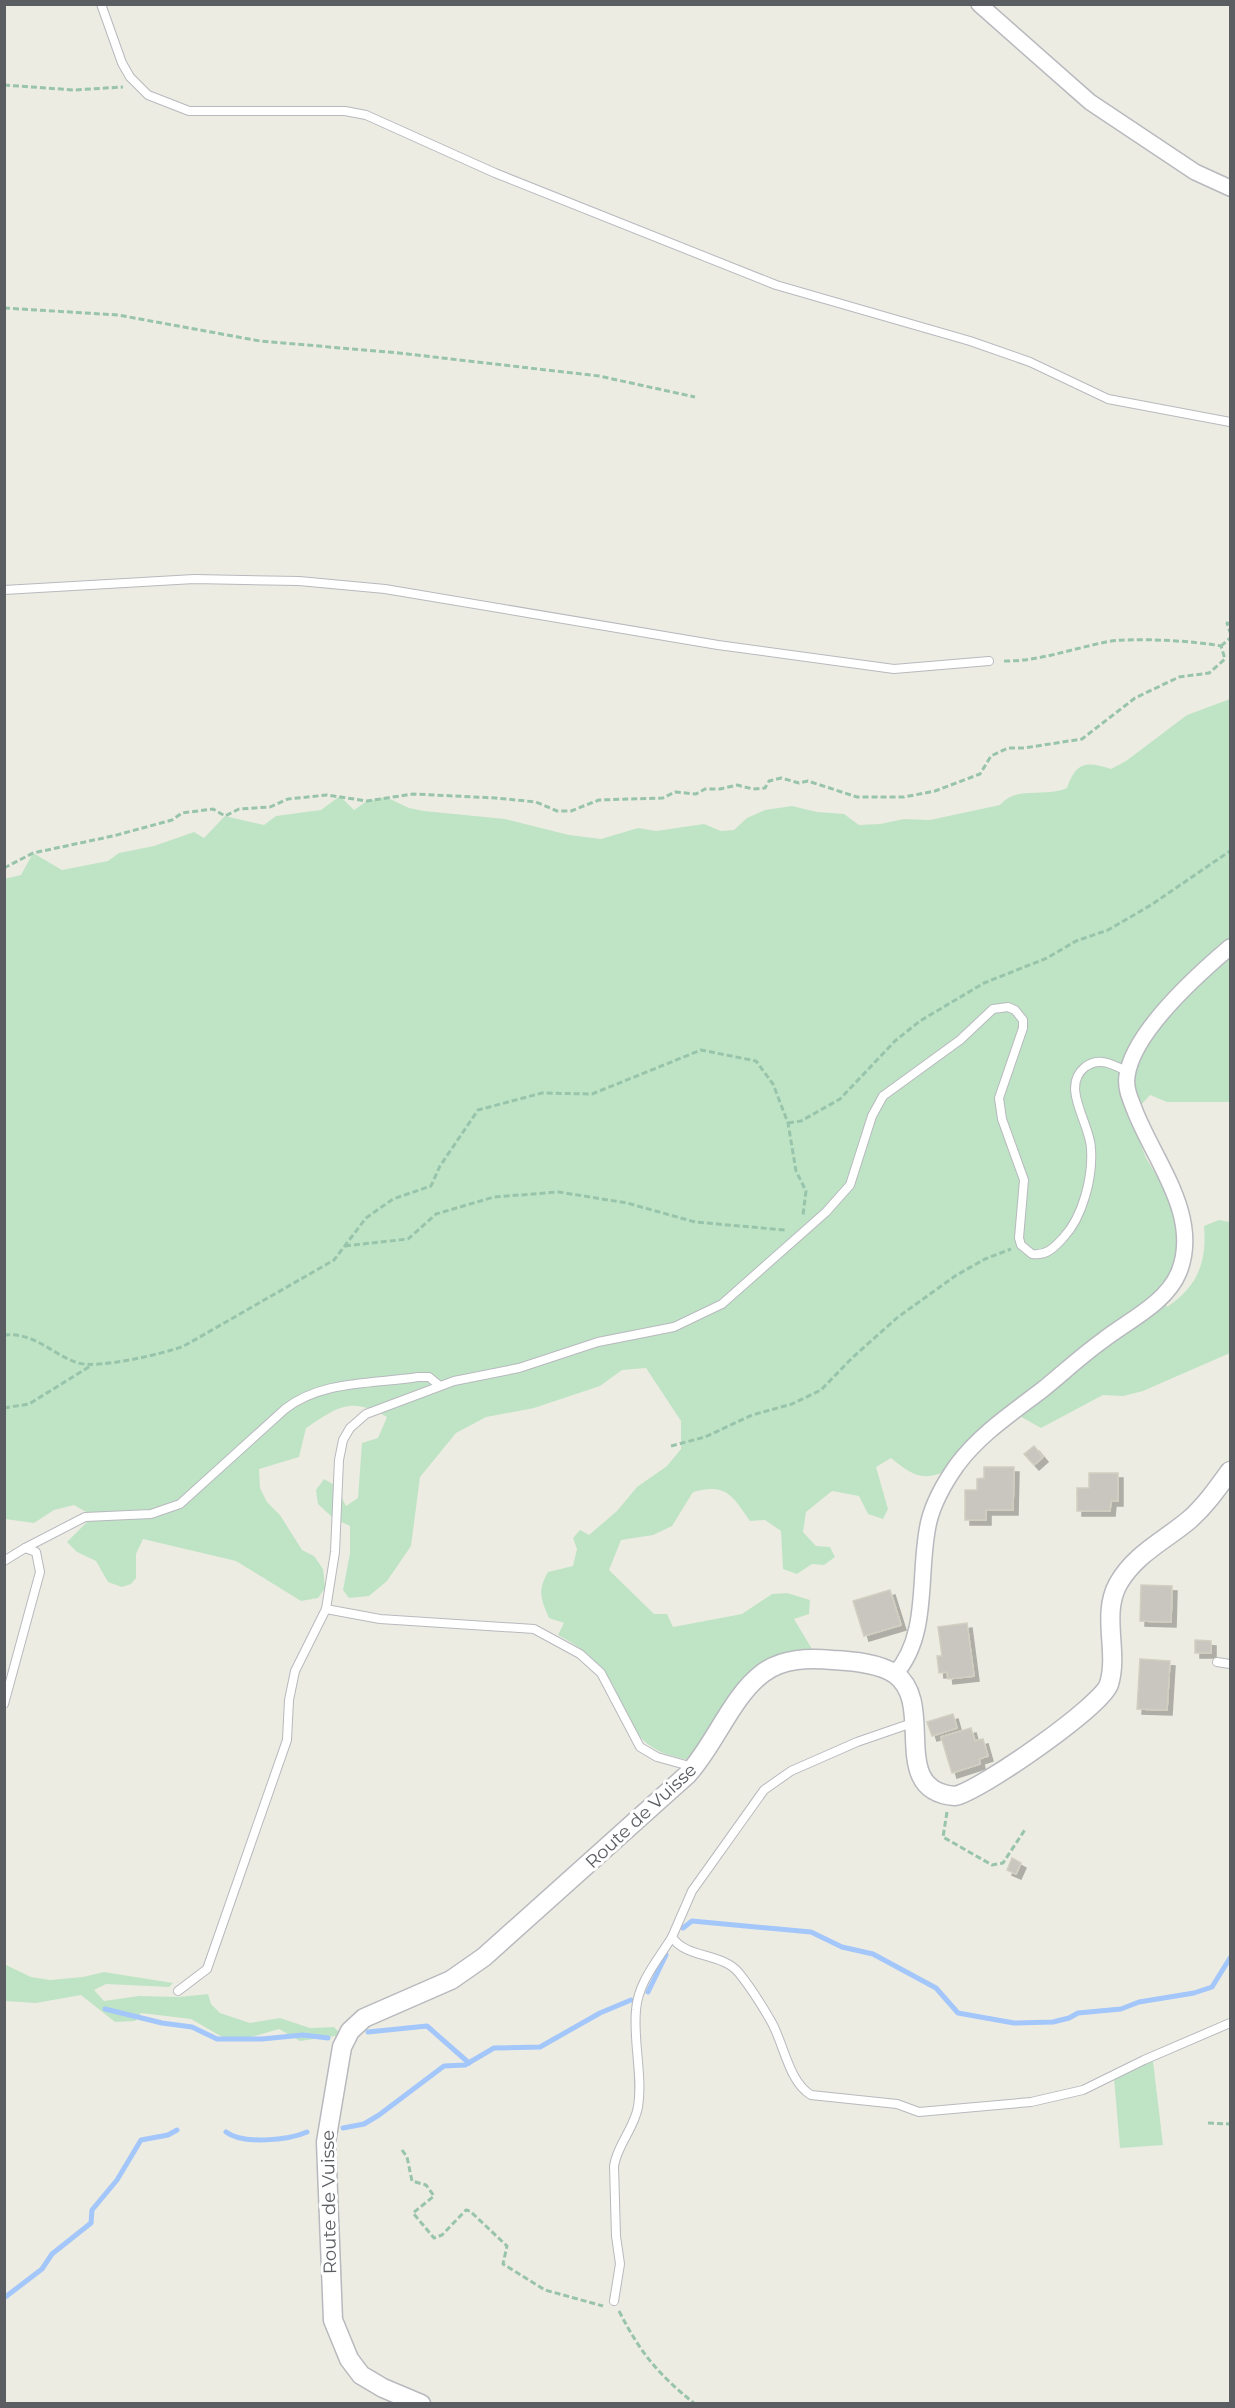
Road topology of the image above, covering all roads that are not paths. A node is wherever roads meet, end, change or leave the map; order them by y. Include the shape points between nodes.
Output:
1 (101, 4) edge
2 (979, 4) edge
3 (1230, 188) edge
4 (1230, 423) edge
5 (4, 590) edge
6 (989, 661) road end
7 (1230, 947) edge
8 (1128, 1072) junction
9 (440, 1386) junction
10 (1230, 1472) edge
11 (25, 1548) junction
12 (4, 1561) edge
13 (326, 1609) junction
14 (1217, 1662) dead end
15 (1230, 1664) edge
16 (895, 1674) junction
17 (4, 1704) edge
18 (915, 1722) junction
19 (695, 1767) junction
20 (672, 1937) junction
21 (178, 1991) dead end
22 (1230, 2023) edge
23 (614, 2301) road end
24 (421, 2403) edge

1 - 4 lane via 130,77 148,95 189,111 345,111 366,115 516,182 776,285 970,341 1030,362 1108,399
2 - 3 street via 1090,102 1195,172
5 - 6 lane via 194,579 298,581 385,589 718,645 894,669
7 - 8 street via 1156,1022
8 - 9 lane via 1096,1061 1077,1076 1075,1094 1091,1149 1087,1188 1068,1232 1047,1252 1032,1254 1021,1245 1024,1180 1002,1119 999,1098 1023,1029 1019,1014 1008,1006 993,1009 960,1040 883,1096 872,1116 850,1185 735,1294 694,1320 674,1327 598,1342 519,1368
8 - 16 street via 1129,1095 1183,1218 1185,1247 1178,1274 1156,1301 992,1428 957,1465 939,1493 929,1522 917,1623 909,1654
9 - 11 lane via 429,1377 418,1377 334,1387 304,1396 180,1504 151,1514 85,1517
9 - 13 lane via 366,1414 342,1440 336,1552
10 - 18 street via 1200,1510 1143,1553 1118,1584 1111,1612 1110,1681 1104,1694 1085,1711 985,1783 968,1793 950,1796 937,1791 920,1774 915,1758
11 - 12 lane
11 - 17 lane via 36,1552 40,1572
13 - 19 lane via 380,1619 534,1629 580,1654 601,1673 640,1747 657,1757
13 - 21 lane via 295,1671 287,1740 207,1969
14 - 15 lane
16 - 18 street via 910,1694
16 - 19 street, Route de Vuisse via 864,1664 823,1659 773,1667 750,1686
18 - 20 lane via 856,1742 791,1771 764,1790 692,1891
19 - 24 street, Route de Vuisse via 484,1957 451,1980 364,2018 344,2042 326,2142 333,2320 349,2359 361,2375
20 - 22 lane via 690,1950 717,1958 738,1972 772,2023 800,2088 811,2095 897,2104 919,2112 1031,2102 1083,2090
20 - 23 lane via 651,1967 636,2011 638,2106 614,2166 620,2264

